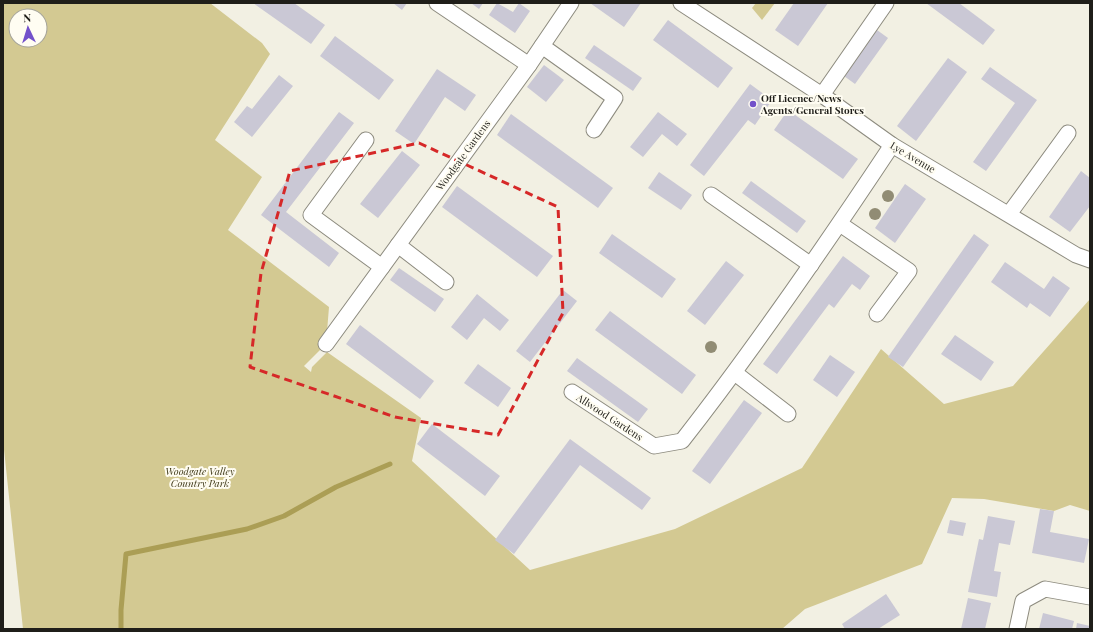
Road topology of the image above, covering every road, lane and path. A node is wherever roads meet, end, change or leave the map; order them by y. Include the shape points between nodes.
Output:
1 (437, 3) edge
2 (571, 3) edge
3 (681, 3) edge
4 (886, 3) edge
5 (542, 46) junction
6 (529, 65) junction
7 (822, 95) junction
8 (594, 130) dead end
9 (1068, 133) dead end
10 (366, 140) dead end
11 (892, 145) junction
12 (711, 195) dead end
13 (1009, 214) junction
14 (840, 224) junction
15 (398, 245) junction
16 (1090, 260) edge
17 (811, 265) junction
18 (382, 267) junction
19 (446, 282) dead end
20 (877, 314) dead end
21 (326, 344) dead end
22 (735, 373) junction
23 (572, 392) dead end
24 (788, 414) dead end
25 (1090, 598) edge
26 (1017, 629) edge

1 - 6 street
2 - 5 street, Woodgate Gardens
3 - 7 street, Lye Avenue
4 - 7 street
5 - 6 street, Woodgate Gardens
5 - 8 street via 615,98
6 - 15 street, Woodgate Gardens
7 - 11 street, Lye Avenue
9 - 13 street
10 - 18 street via 311,215
11 - 13 street, Lye Avenue
11 - 14 street, Allwood Gardens
12 - 17 street
13 - 16 street, Lye Avenue
14 - 17 street, Allwood Gardens
14 - 20 street via 909,271
15 - 18 street, Woodgate Gardens
15 - 19 street
17 - 22 street, Allwood Gardens
18 - 21 street, Woodgate Gardens
22 - 23 street, Allwood Gardens via 682,441 654,446
22 - 24 street
25 - 26 street via 1045,589 1023,601

